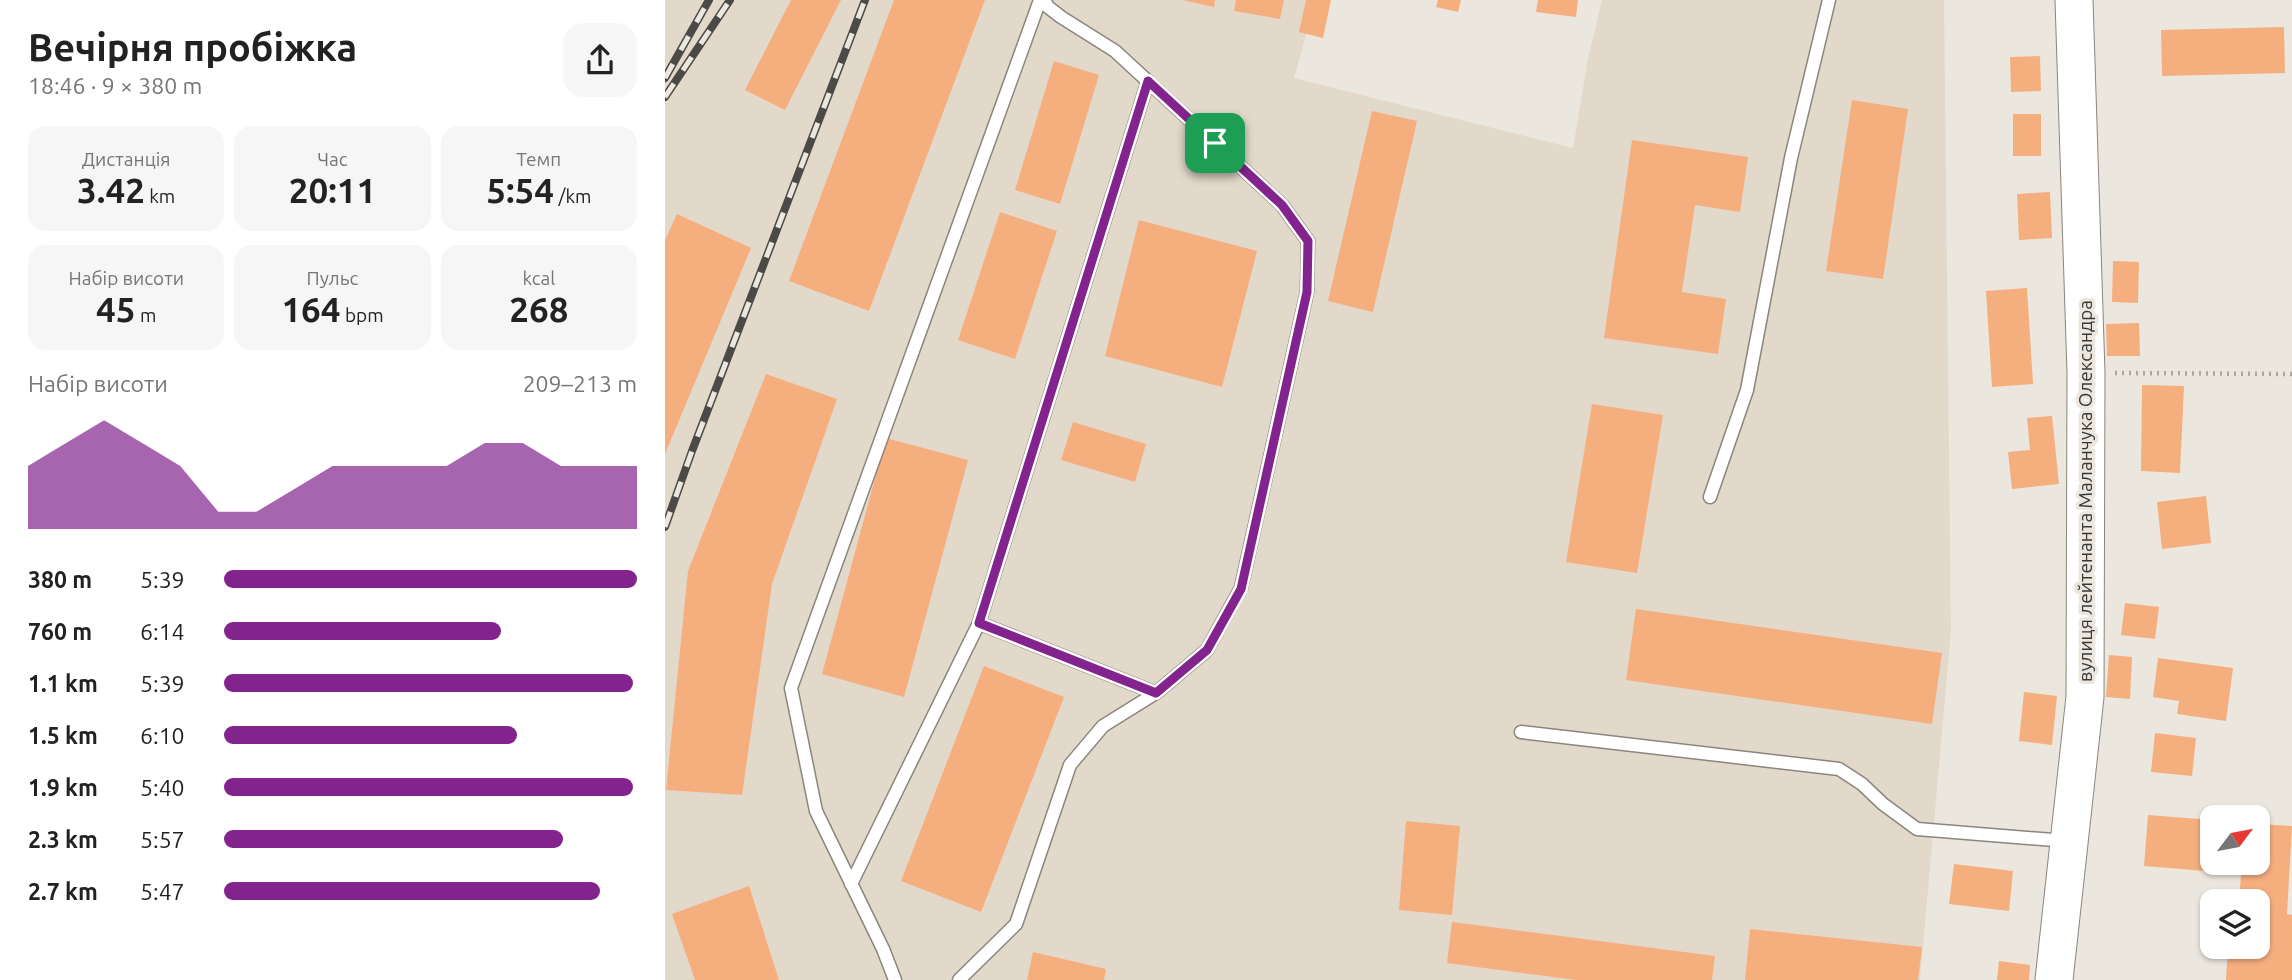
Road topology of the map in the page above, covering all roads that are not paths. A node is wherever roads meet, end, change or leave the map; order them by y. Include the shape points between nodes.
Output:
1 (1042, 0) edge
2 (1829, 0) edge
3 (2074, 0) edge
4 (1148, 81) junction
5 (1710, 496) dead end
6 (979, 623) junction
7 (1156, 693) junction
8 (1521, 732) dead end
9 (2069, 842) junction
10 (851, 884) junction
11 (895, 980) edge
12 (959, 980) edge
13 (2054, 980) edge

1 - 4 lane via 1115,51
1 - 10 lane via 791,688 816,811
2 - 5 lane via 1789,171 1747,390
3 - 9 street, вулиця лейтенанта Маланчука Олександра via 2086,373 2085,697
4 - 6 lane
4 - 7 lane via 1282,205 1308,241 1307,292 1241,589 1207,650
6 - 7 lane
6 - 10 lane
7 - 12 lane via 1103,726 1070,765 1016,924
8 - 9 lane via 1839,769 1917,830
9 - 13 street, вулиця лейтенанта Маланчука Олександра
10 - 11 lane

